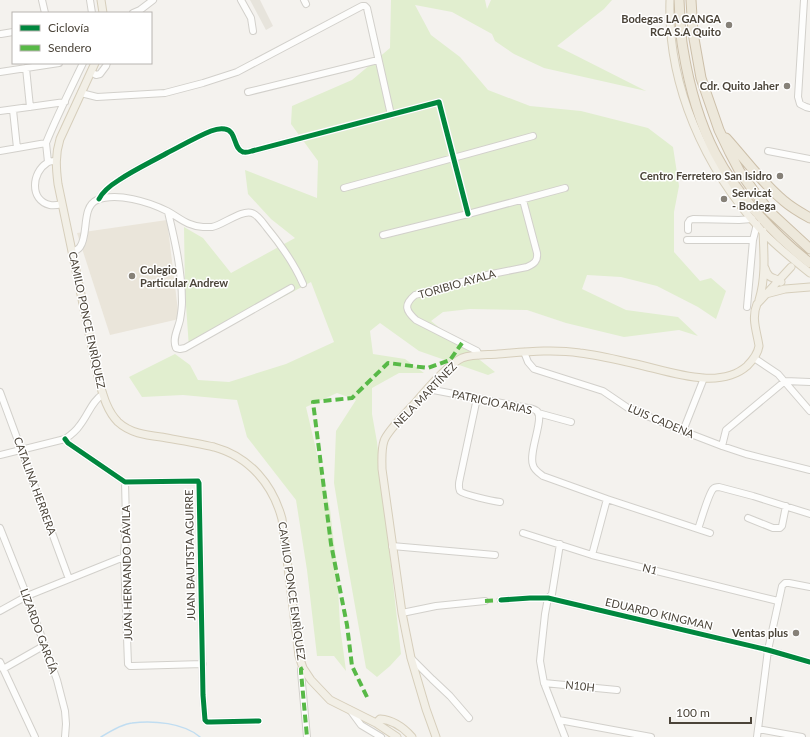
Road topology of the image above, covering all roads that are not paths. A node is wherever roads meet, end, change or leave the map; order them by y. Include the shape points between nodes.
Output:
1 (42, 0) edge
2 (90, 0) edge
3 (101, 0) edge
4 (152, 0) edge
5 (241, 0) edge
6 (670, 0) edge
7 (679, 0) edge
8 (692, 0) edge
9 (804, 0) edge
10 (45, 12) edge
11 (92, 12) edge
12 (103, 12) edge
13 (140, 12) edge
14 (253, 31) dead end
15 (12, 32) edge
16 (0, 34) edge
17 (378, 60) junction
18 (47, 64) edge
19 (83, 64) edge
20 (95, 64) edge
21 (106, 64) edge
22 (35, 65) edge
23 (26, 68) junction
24 (0, 72) edge
25 (91, 72) junction
26 (81, 92) junction
27 (248, 92) dead end
28 (65, 102) junction
29 (30, 107) junction
30 (810, 108) edge
31 (13, 110) junction
32 (0, 111) edge
33 (390, 115) junction
34 (719, 130) junction
35 (534, 136) dead end
36 (46, 143) junction
37 (17, 148) junction
38 (0, 151) edge
39 (768, 151) dead end
40 (454, 159) junction
41 (810, 160) edge
42 (52, 161) junction
43 (344, 188) dead end
44 (565, 188) dead end
45 (99, 199) junction
46 (523, 200) junction
47 (62, 204) junction
48 (168, 212) junction
49 (468, 214) junction
50 (810, 218) edge
51 (754, 222) junction
52 (688, 230) dead end
53 (762, 231) junction
54 (383, 235) dead end
55 (687, 240) dead end
56 (753, 240) junction
57 (810, 249) edge
58 (72, 252) junction
59 (810, 263) edge
60 (764, 264) junction
61 (791, 267) dead end
62 (810, 273) edge
63 (780, 280) junction
64 (303, 284) dead end
65 (810, 287) edge
66 (291, 288) dead end
67 (795, 288) junction
68 (766, 294) junction
69 (759, 301) junction
70 (747, 307) dead end
71 (524, 352) junction
72 (479, 356) junction
73 (754, 358) junction
74 (704, 378) junction
75 (785, 381) junction
76 (810, 382) edge
77 (428, 389) junction
78 (0, 392) edge
79 (103, 394) junction
80 (477, 398) junction
81 (810, 411) edge
82 (538, 413) junction
83 (571, 422) dead end
84 (683, 431) junction
85 (65, 439) junction
86 (722, 446) junction
87 (21, 450) junction
88 (0, 455) edge
89 (810, 470) edge
90 (125, 482) junction
91 (607, 499) junction
92 (500, 502) dead end
93 (786, 506) junction
94 (810, 514) edge
95 (748, 518) dead end
96 (0, 529) edge
97 (698, 530) junction
98 (523, 533) dead end
99 (710, 534) dead end
100 (560, 544) junction
101 (392, 546) junction
102 (592, 554) junction
103 (495, 556) dead end
104 (124, 557) junction
105 (70, 579) junction
106 (810, 587) edge
107 (27, 596) junction
108 (548, 598) junction
109 (486, 600) dead end
110 (501, 600) dead end
111 (778, 601) junction
112 (0, 611) edge
113 (402, 613) junction
114 (45, 645) junction
115 (768, 650) junction
116 (411, 658) junction
117 (0, 662) edge
118 (810, 662) edge
119 (203, 664) junction
120 (303, 668) junction
121 (3, 669) junction
122 (544, 683) junction
123 (617, 690) dead end
124 (349, 709) junction
125 (469, 718) dead end
126 (559, 720) junction
127 (259, 721) dead end
128 (376, 723) junction
129 (758, 729) junction
130 (35, 737) edge
131 (65, 737) edge
132 (307, 737) edge
133 (381, 737) edge
134 (397, 737) edge
135 (412, 737) edge
136 (436, 737) edge
137 (565, 737) edge
138 (651, 737) edge
139 (757, 737) edge
140 (802, 737) edge

1 - 10 street
2 - 11 street
3 - 12 main road
4 - 13 street
5 - 14 street via 251,18
6 - 51 main road via 673,51 687,107 715,168
7 - 59 highway via 682,47 691,88 715,152 730,178 750,204 773,230
8 - 34 highway via 693,33 701,78
9 - 30 street via 798,98 800,104
15 - 16 street
17 - 26 street via 367,8 363,6 237,72 165,94 97,97
17 - 27 street
17 - 33 street
18 - 22 street
19 - 28 street
20 - 25 main road, CAMILO PONCE ENRÌQUEZ
21 - 25 street via 100,74
22 - 23 street
23 - 24 street
23 - 29 street
25 - 26 main road, CAMILO PONCE ENRÌQUEZ
26 - 42 main road, CAMILO PONCE ENRÌQUEZ
28 - 29 street
28 - 36 street
29 - 31 street
31 - 32 street
31 - 37 street
33 - 40 street via 439,102
33 - 45 street via 245,152 238,148 228,129 219,128 132,172 106,190
34 - 50 highway via 784,202
34 - 57 highway via 752,190 770,212
35 - 40 street
36 - 37 street
36 - 42 street
37 - 38 street
39 - 41 street
40 - 43 street
40 - 49 street
42 - 47 main road, CAMILO PONCE ENRÌQUEZ
42 - 47 street via 38,173 36,192 41,200 49,205
44 - 46 street
45 - 48 street via 134,199
45 - 58 street via 89,208 81,247
46 - 49 street
46 - 72 street, TORIBIO AYALA via 538,253 538,258 532,265 487,275 415,296 408,301 407,308 416,320 477,351
47 - 58 main road, CAMILO PONCE ENRÌQUEZ
48 - 64 street via 190,225 205,227 212,227 251,212 281,246
48 - 66 street via 179,262 182,303 174,344 176,348 185,348
49 - 54 street
51 - 52 street via 693,219 688,223
51 - 53 main road
51 - 56 street
53 - 60 main road
53 - 62 main road
55 - 56 street
56 - 70 street
58 - 79 main road, CAMILO PONCE ENRÌQUEZ
60 - 63 main road via 769,277
60 - 69 main road
61 - 63 main road
63 - 67 main road via 785,286
63 - 68 main road
65 - 67 main road
67 - 68 main road
68 - 69 main road
69 - 73 main road via 754,312 759,348
71 - 72 main road, NELA MARTÍNEZ
71 - 74 main road, NELA MARTÍNEZ via 580,353
71 - 84 street, LUIS CADENA via 534,369 603,391 628,408
72 - 77 main road, NELA MARTÍNEZ via 458,360
73 - 74 main road, NELA MARTÍNEZ via 735,373
73 - 75 street
74 - 84 street
75 - 76 street
75 - 81 street
75 - 86 street via 726,430
77 - 80 street, PATRICIO ARIAS
77 - 101 main road, NELA MARTÍNEZ via 387,434 383,444 382,468
78 - 87 street, CATALINA HERRERA
79 - 85 street via 97,398 80,426
79 - 120 main road, CAMILO PONCE ENRÌQUEZ via 113,416 129,430 224,451 238,457 261,477 276,501 282,519 299,656
80 - 82 street, PATRICIO ARIAS via 532,409
80 - 92 street via 459,489 470,495
82 - 83 street
82 - 91 street, PATRICIO ARIAS via 539,421 532,452 533,466 537,471 543,476
84 - 86 street, LUIS CADENA
85 - 87 street
85 - 90 street
86 - 89 street, LUIS CADENA
87 - 88 street
87 - 105 street, CATALINA HERRERA
90 - 104 street, JUAN HERNANDO DÁVILA
90 - 119 street, JUAN BAUTISTA AGUIRRE via 196,480 199,483
91 - 97 street, PATRICIO ARIAS
91 - 102 street
93 - 94 street
93 - 95 street via 780,528 773,528
93 - 97 street via 716,487 710,496
96 - 107 street, LIZARDO GARCÍA
97 - 99 street, PATRICIO ARIAS
98 - 100 street, N1
100 - 102 street, N1
100 - 108 street via 552,594
101 - 103 street
101 - 113 main road, NELA MARTÍNEZ
102 - 111 street, N1
104 - 105 street
104 - 119 street, JUAN HERNANDO DÁVILA via 128,664
105 - 107 street
106 - 111 street via 784,583
107 - 112 street
107 - 114 street, LIZARDO GARCÍA
108 - 110 street, EDUARDO KINGMAN
108 - 115 street, EDUARDO KINGMAN
108 - 122 street via 540,661
109 - 113 street
111 - 115 street
113 - 116 main road, NELA MARTÍNEZ
114 - 121 street
114 - 131 street, LIZARDO GARCÍA via 65,711
115 - 118 street, EDUARDO KINGMAN
115 - 129 street
116 - 125 street
116 - 136 main road, NELA MARTÍNEZ
117 - 121 street
119 - 127 street, JUAN BAUTISTA AGUIRRE via 204,720
120 - 124 main road, CAMILO PONCE ENRÌQUEZ via 330,700
120 - 132 street via 301,672
121 - 130 street
122 - 123 street, N10H
122 - 126 street
124 - 128 main road, CAMILO PONCE ENRÌQUEZ
124 - 133 street via 361,725
126 - 137 street
126 - 138 street
128 - 134 main road, CAMILO PONCE ENRÌQUEZ
128 - 135 main road via 380,719 395,723
129 - 139 street
129 - 140 street

